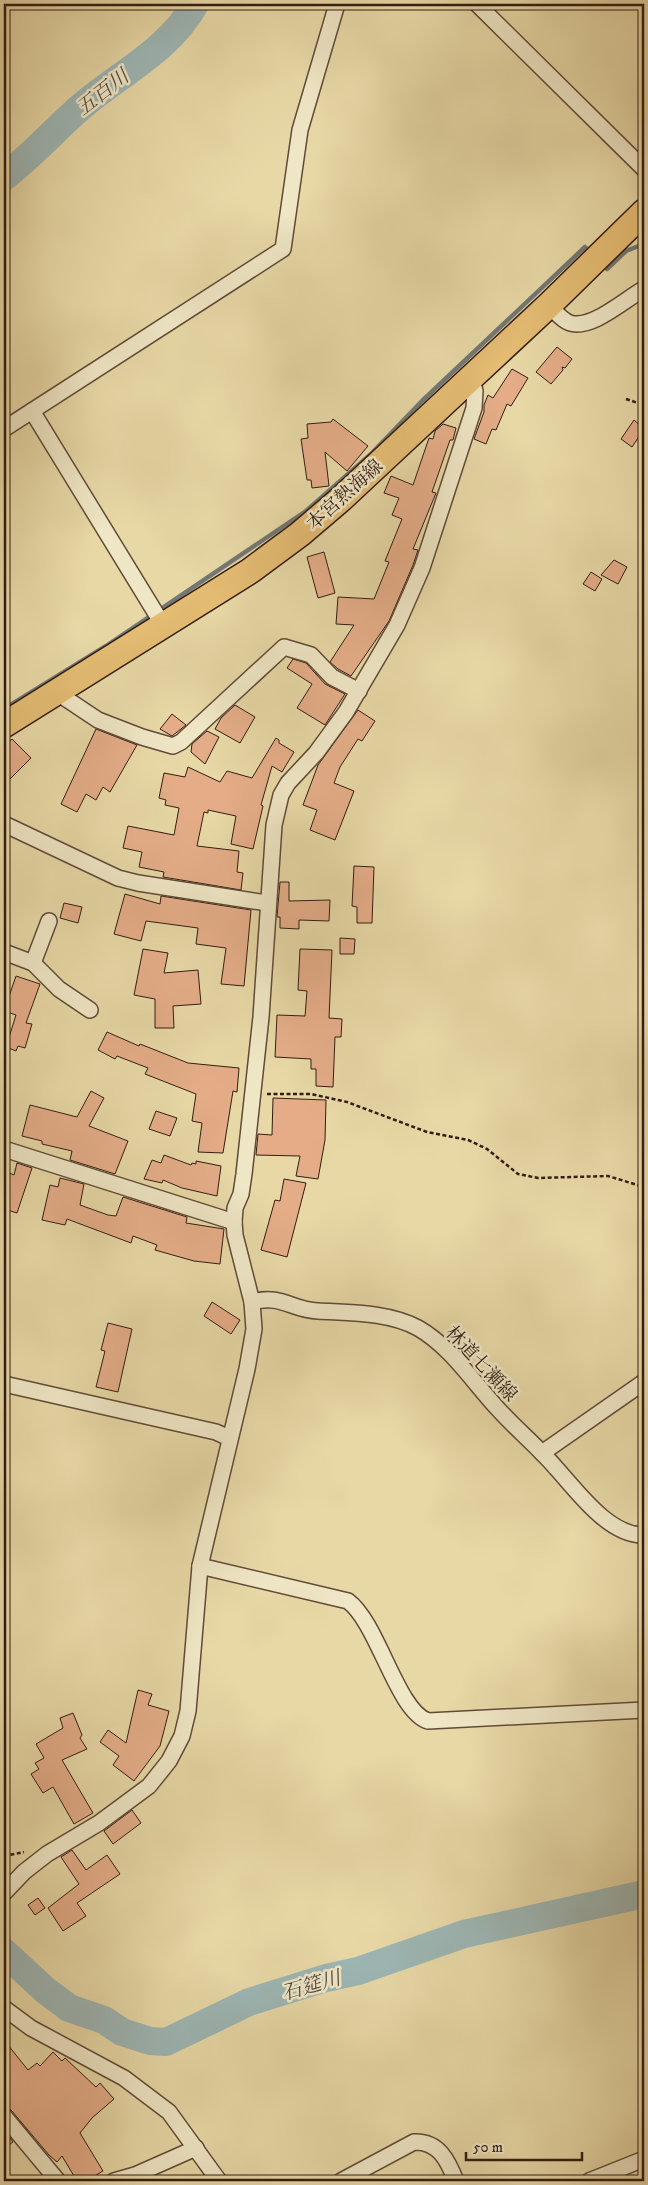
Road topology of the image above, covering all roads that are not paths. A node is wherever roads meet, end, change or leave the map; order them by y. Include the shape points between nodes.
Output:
1 (337, 4) edge
2 (476, 4) edge
3 (644, 169) edge
4 (644, 212) edge
5 (644, 289) edge
6 (549, 305) junction
7 (471, 377) junction
8 (32, 411) junction
9 (4, 429) edge
10 (163, 625) junction
11 (359, 691) junction
12 (56, 692) junction
13 (4, 725) edge
14 (4, 824) edge
15 (267, 903) junction
16 (49, 921) dead end
17 (4, 952) edge
18 (33, 963) junction
19 (90, 1010) dead end
20 (4, 1149) edge
21 (234, 1222) junction
22 (252, 1302) junction
23 (644, 1382) edge
24 (4, 1384) edge
25 (229, 1438) junction
26 (542, 1453) junction
27 (644, 1535) edge
28 (200, 1566) junction
29 (644, 1710) edge
30 (5, 1891) edge
31 (4, 2008) edge
32 (4, 2116) edge
33 (196, 2148) junction
34 (644, 2159) edge
35 (137, 2178) edge
36 (58, 2181) edge
37 (114, 2181) edge
38 (219, 2181) edge
39 (341, 2181) edge
40 (456, 2181) edge
41 (589, 2181) edge

1 - 8 street via 300,130 283,249
2 - 3 street
4 - 6 main road, 本宮熱海線
5 - 6 street via 591,322 576,324 560,316
6 - 7 main road, 本宮熱海線
7 - 10 main road, 本宮熱海線 via 300,534 250,572
7 - 11 street via 476,390 474,408 422,568 397,625
8 - 9 street
8 - 10 street
10 - 12 main road, 本宮熱海線
11 - 12 street via 332,677 311,655 284,647 173,746 98,720
11 - 15 street via 316,753 281,795 274,825
12 - 13 main road, 本宮熱海線
14 - 15 street via 118,878 138,884
15 - 21 street via 253,1094 244,1174
16 - 18 street
17 - 18 street
18 - 19 street via 59,989
20 - 21 street
21 - 22 street
22 - 25 street via 254,1329 251,1349
22 - 26 street, 林道七瀬線 via 272,1299 315,1311 359,1313 410,1324 453,1358
23 - 26 street
24 - 25 street via 216,1432
25 - 28 street
26 - 27 street, 林道七瀬線 via 579,1496 604,1518 630,1532
28 - 29 street via 348,1601 359,1611 409,1703 420,1717 428,1721
28 - 30 street via 188,1710 182,1736 169,1761 141,1793 54,1850
31 - 33 street via 31,2028 124,2078 169,2112
32 - 36 street
33 - 35 street
33 - 38 street
34 - 41 street
35 - 37 street
39 - 40 street via 414,2142 428,2144 440,2151

